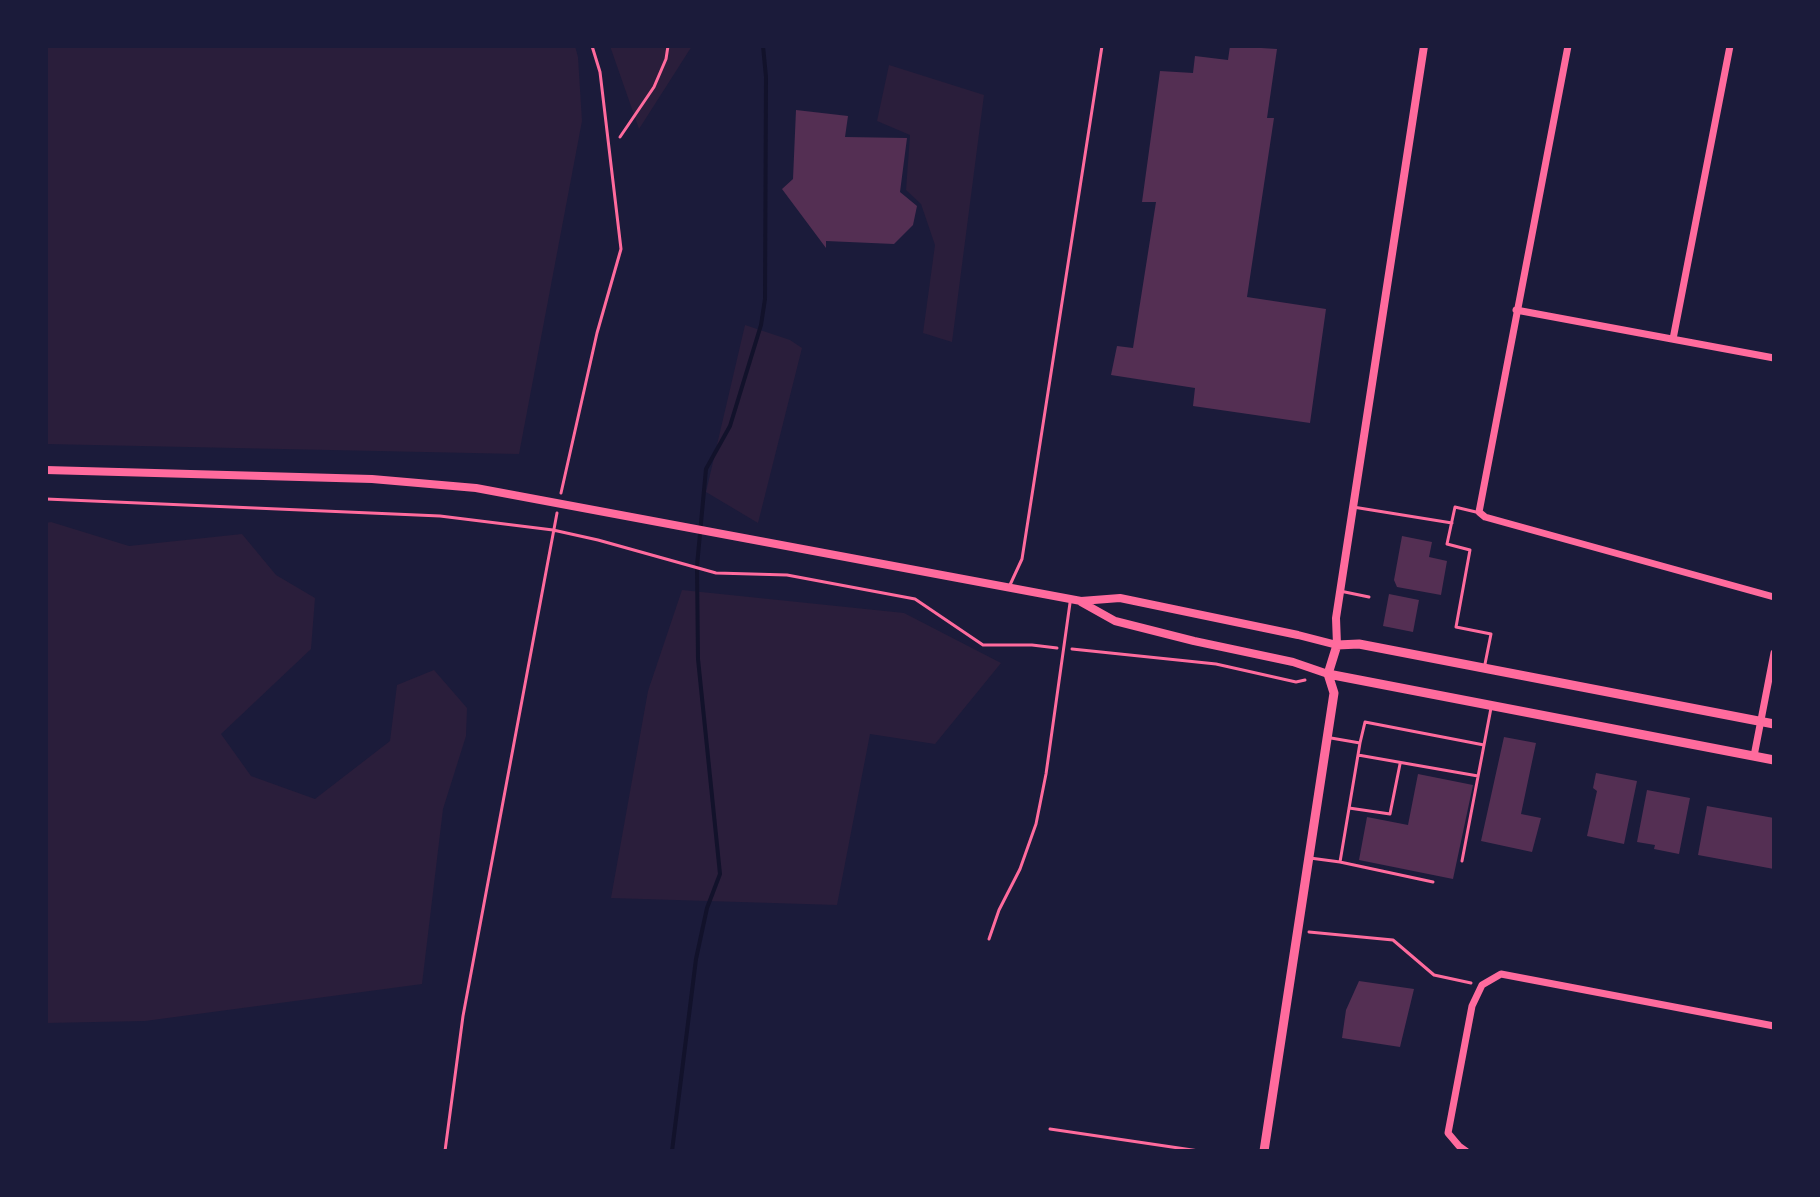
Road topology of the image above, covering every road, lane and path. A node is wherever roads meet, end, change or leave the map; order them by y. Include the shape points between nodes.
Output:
1 (592, 46) edge
2 (668, 46) edge
3 (1102, 46) edge
4 (1424, 46) edge
5 (1568, 46) edge
6 (1730, 46) edge
7 (620, 137) dead end
8 (1516, 310) junction
9 (1673, 339) junction
10 (1774, 358) edge
11 (46, 470) edge
12 (46, 499) edge
13 (558, 503) junction
14 (1353, 507) junction
15 (1480, 513) junction
16 (1452, 523) junction
17 (553, 530) junction
18 (1009, 587) junction
19 (1340, 591) junction
20 (1369, 597) dead end
21 (1774, 597) edge
22 (1076, 600) junction
23 (1337, 645) junction
24 (1064, 649) junction
25 (1774, 653) edge
26 (1484, 668) junction
27 (1328, 674) junction
28 (1307, 679) dead end
29 (1492, 705) junction
30 (1761, 722) junction
31 (1774, 724) edge
32 (1327, 738) junction
33 (1360, 743) junction
34 (1484, 745) junction
35 (1358, 755) junction
36 (1754, 756) junction
37 (1774, 760) edge
38 (1401, 763) junction
39 (1478, 776) junction
40 (1349, 808) junction
41 (1309, 858) junction
42 (1462, 861) dead end
43 (1340, 862) junction
44 (1433, 882) dead end
45 (1298, 931) junction
46 (989, 939) dead end
47 (1482, 985) junction
48 (1774, 1026) edge
49 (1050, 1129) dead end
50 (445, 1151) edge
51 (1199, 1151) edge
52 (1264, 1151) edge
53 (1466, 1151) edge

1 - 13 path via 600,72 621,249
2 - 7 path via 654,87
3 - 18 lane via 1022,559
4 - 14 street
5 - 8 street
6 - 9 street
8 - 9 street
8 - 15 street
9 - 10 street
11 - 13 street via 397,480
12 - 17 path via 440,516
13 - 17 path
13 - 18 street
14 - 16 lane
14 - 19 street
15 - 16 lane via 1455,507
15 - 21 street
16 - 26 lane via 1447,544 1470,550 1456,627 1491,634
17 - 24 path via 716,573 787,575 915,599 983,645
17 - 50 path via 463,1016
18 - 22 street
19 - 20 lane
19 - 23 street
22 - 23 street via 1120,598
22 - 24 lane
22 - 27 street via 1115,621
23 - 26 main road via 1359,644
23 - 27 main road
24 - 28 path via 1216,664 1296,682
24 - 46 lane via 1036,824
25 - 30 street
26 - 30 main road
27 - 29 main road
27 - 32 main road via 1334,693
29 - 34 lane
29 - 36 main road
30 - 31 main road
30 - 36 street
32 - 33 lane
32 - 41 main road
33 - 34 lane via 1365,722
33 - 35 lane
34 - 39 lane
35 - 38 lane
35 - 40 lane
36 - 37 main road
38 - 39 lane
38 - 40 lane via 1390,814
39 - 42 lane
40 - 43 lane
41 - 43 lane
41 - 45 main road
43 - 44 lane
45 - 47 path via 1393,940 1434,975
45 - 52 main road
47 - 48 street via 1501,974
47 - 53 street via 1472,1006 1448,1133
49 - 51 lane

